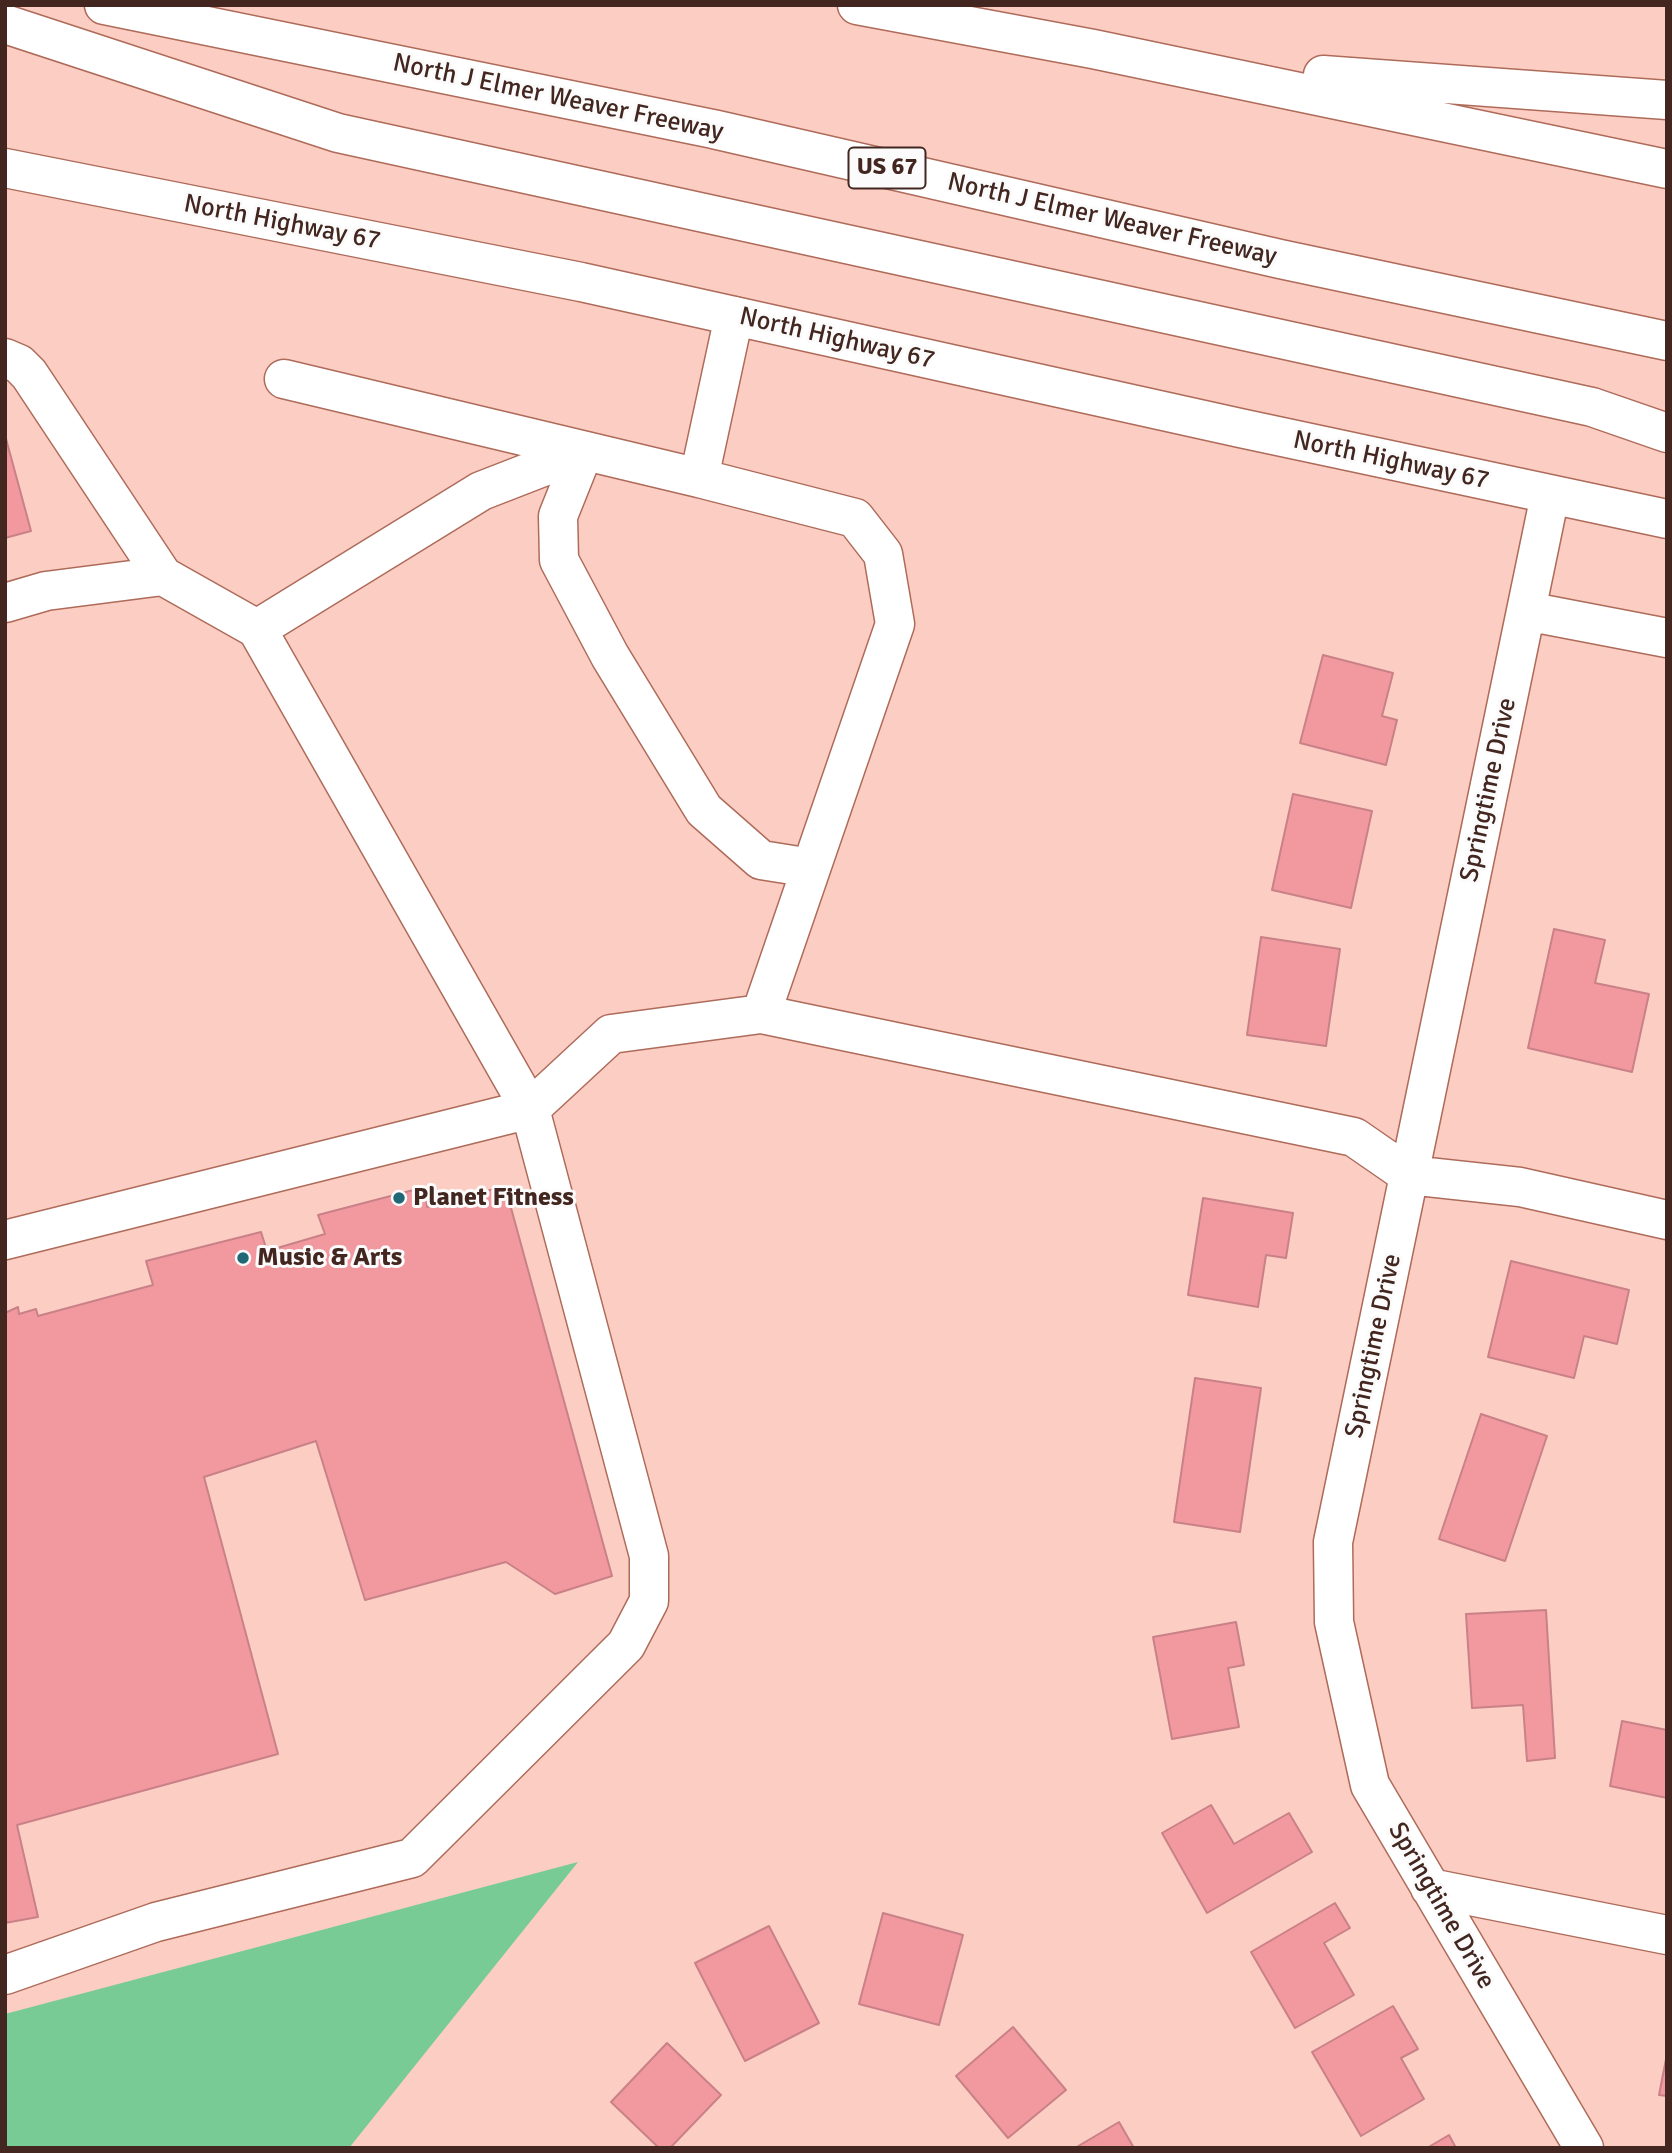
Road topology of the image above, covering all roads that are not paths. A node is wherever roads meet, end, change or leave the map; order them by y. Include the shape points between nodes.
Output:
1 (104, 5) edge
2 (857, 5) edge
3 (5, 24) edge
4 (1093, 49) junction
5 (1667, 100) edge
6 (5, 168) edge
7 (1667, 169) edge
8 (734, 316) junction
9 (1667, 341) edge
10 (5, 358) edge
11 (284, 379) dead end
12 (1667, 433) edge
13 (584, 451) junction
14 (699, 478) junction
15 (1550, 495) junction
16 (1667, 519) edge
17 (163, 576) junction
18 (5, 603) edge
19 (1526, 611) junction
20 (257, 629) junction
21 (1667, 638) edge
22 (811, 868) junction
23 (761, 1014) junction
24 (530, 1109) junction
25 (1409, 1175) junction
26 (1667, 1220) edge
27 (5, 1240) edge
28 (1430, 1888) junction
29 (1667, 1935) edge
30 (5, 1975) edge
31 (1584, 2148) edge

1 - 9 main road, North J Elmer Weaver Freeway / US 67 via 713,129 1280,259
2 - 4 main road
3 - 12 main road via 338,133 1591,407
4 - 5 main road via 1374,80
4 - 7 main road
6 - 8 main road, North Highway 67
8 - 14 main road
8 - 15 main road, North Highway 67
10 - 17 main road via 29,374
11 - 13 main road
13 - 14 main road
13 - 20 main road via 481,491
13 - 22 main road via 558,516 559,560 610,656 704,810 761,860
14 - 22 main road via 855,517 883,554 895,624
15 - 16 main road, North Highway 67
15 - 19 main road, Springtime Drive
17 - 18 main road via 46,592
17 - 20 main road
19 - 21 main road
19 - 25 main road, Springtime Drive
20 - 24 main road
22 - 23 main road
23 - 24 main road via 611,1034
23 - 25 main road via 1354,1137
24 - 27 main road
24 - 30 main road via 649,1556 649,1601 626,1645 412,1858 156,1922
25 - 26 main road via 1520,1187
25 - 28 main road, Springtime Drive via 1333,1542 1334,1622 1370,1785
28 - 29 main road
28 - 31 main road, Springtime Drive

